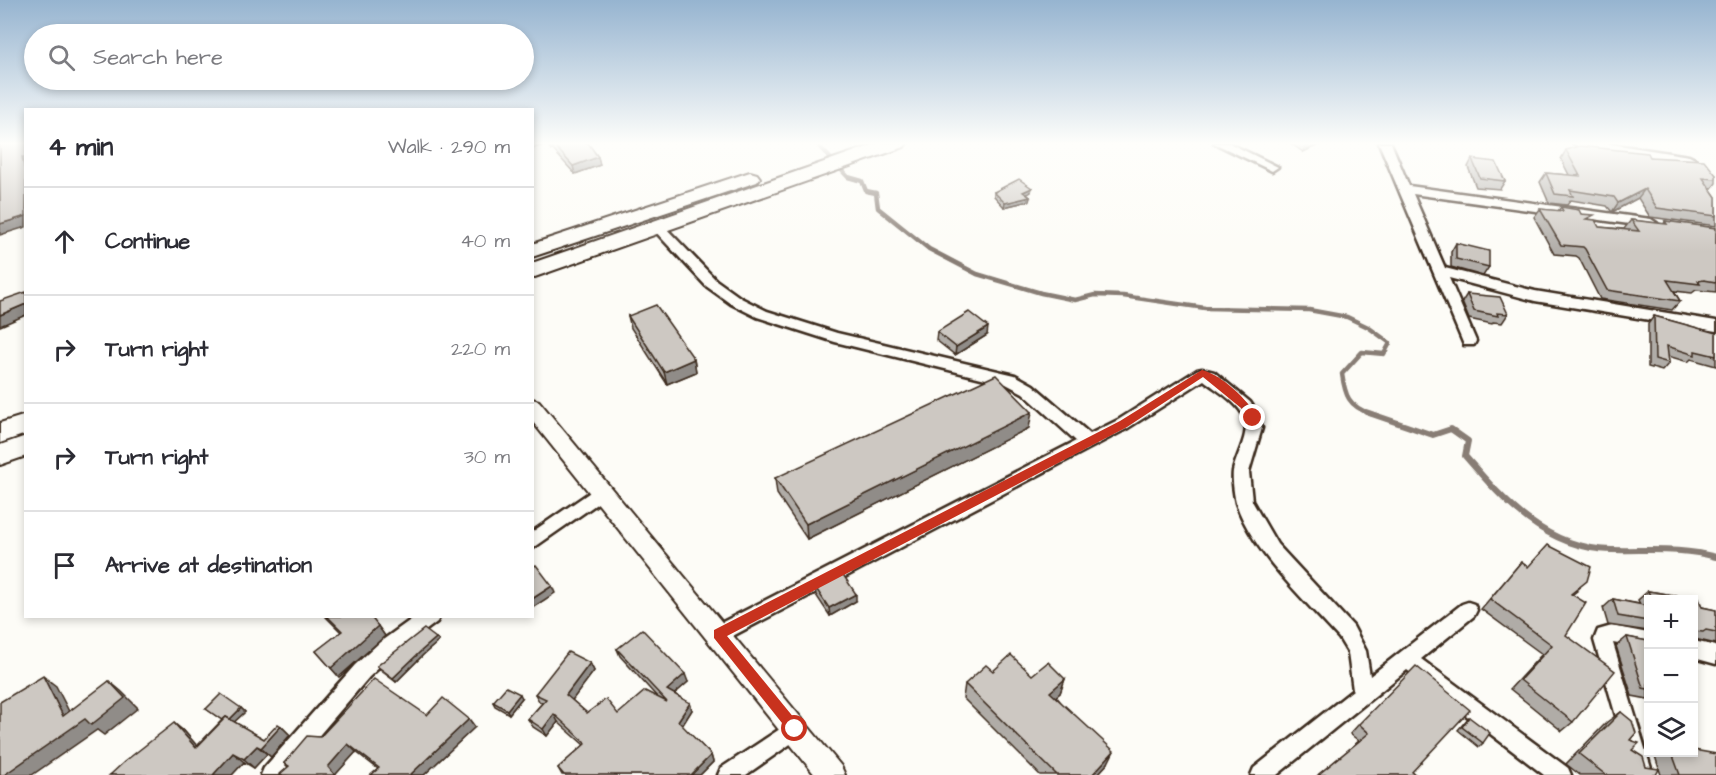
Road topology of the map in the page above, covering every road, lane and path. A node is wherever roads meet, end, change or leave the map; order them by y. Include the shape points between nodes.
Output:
1 (745, 179) edge
2 (794, 179) edge
3 (1400, 179) edge
4 (1404, 189) junction
5 (1670, 226) edge
6 (658, 227) junction
7 (534, 250) edge
8 (534, 270) edge
9 (1440, 271) junction
10 (1716, 326) edge
11 (1469, 341) dead end
12 (534, 408) edge
13 (24, 425) edge
14 (0, 433) edge
15 (1088, 442) junction
16 (24, 447) edge
17 (0, 455) edge
18 (602, 491) junction
19 (534, 541) edge
20 (1468, 610) dead end
21 (427, 618) edge
22 (718, 634) junction
23 (1644, 640) edge
24 (1698, 651) edge
25 (1716, 655) edge
26 (1406, 660) junction
27 (1363, 693) junction
28 (795, 729) junction
29 (271, 775) edge
30 (728, 775) edge
31 (832, 775) edge
32 (1261, 775) edge
33 (1560, 775) edge
34 (1643, 775) edge

1 - 7 main road
2 - 6 main road
3 - 4 street
4 - 5 street
4 - 9 street
6 - 8 main road
6 - 15 street via 711,283 736,302 836,337 1010,379 1028,389
9 - 10 street via 1535,296
9 - 11 street
12 - 18 street
13 - 14 main road
15 - 22 street
15 - 27 street via 1202,374 1209,375 1245,406 1254,428 1241,472 1244,501 1271,549 1346,632 1357,651
16 - 17 main road
18 - 19 street
18 - 22 street
20 - 26 street
21 - 29 street via 362,671
22 - 28 street
23 - 34 street via 1612,634 1603,640
24 - 25 street
26 - 27 street
26 - 33 street
27 - 32 street
28 - 30 street
28 - 31 street

